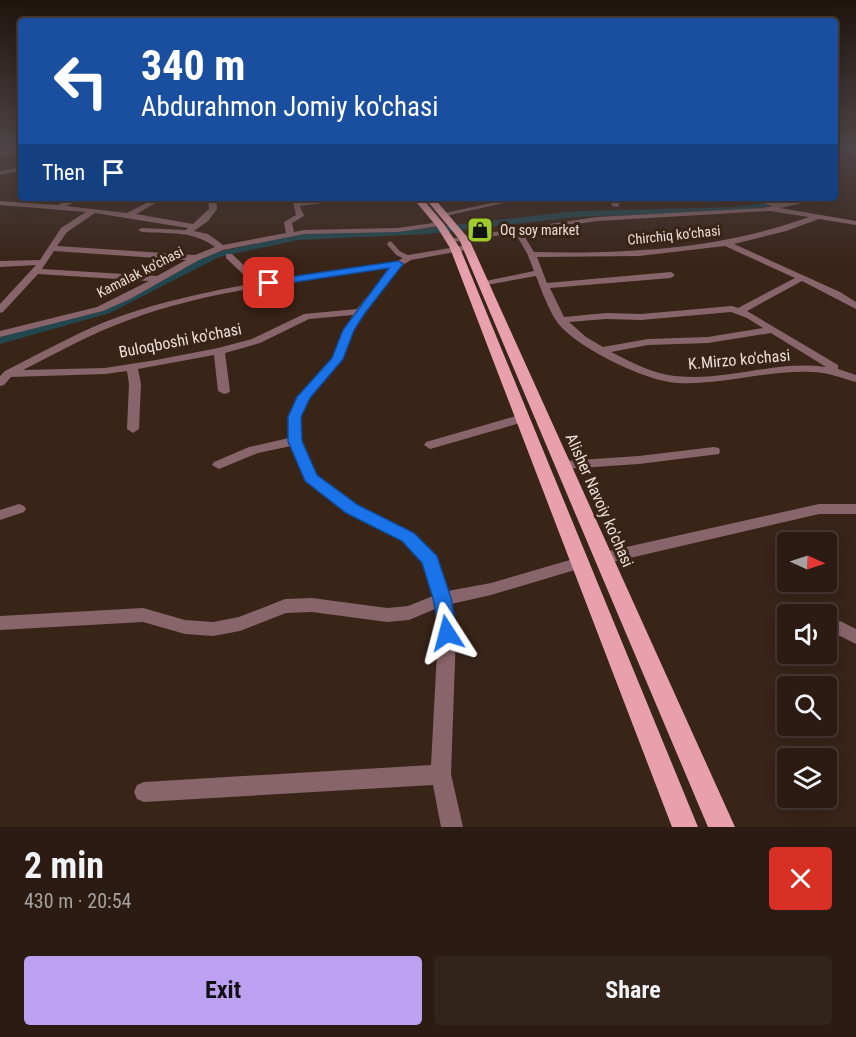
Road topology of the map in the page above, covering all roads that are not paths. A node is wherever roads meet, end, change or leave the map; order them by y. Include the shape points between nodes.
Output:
1 (72, 201) edge
2 (155, 201) edge
3 (212, 201) edge
4 (294, 201) edge
5 (333, 201) edge
6 (420, 201) edge
7 (432, 201) edge
8 (508, 201) edge
9 (797, 201) edge
10 (0, 203) edge
11 (778, 205) edge
12 (57, 207) junction
13 (93, 211) junction
14 (130, 214) junction
15 (445, 214) junction
16 (818, 217) junction
17 (856, 223) edge
18 (142, 230) dead end
19 (191, 230) junction
20 (516, 230) junction
21 (290, 234) junction
22 (454, 235) junction
23 (725, 243) junction
24 (390, 244) dead end
25 (51, 248) junction
26 (221, 248) junction
27 (530, 254) junction
28 (230, 256) dead end
29 (196, 258) junction
30 (403, 261) junction
31 (44, 262) junction
32 (0, 264) edge
33 (36, 271) junction
34 (538, 273) junction
35 (671, 275) dead end
36 (802, 278) junction
37 (160, 279) junction
38 (484, 284) junction
39 (256, 285) junction
40 (545, 286) junction
41 (856, 306) edge
42 (100, 309) junction
43 (0, 310) edge
44 (740, 311) junction
45 (360, 312) junction
46 (122, 319) junction
47 (561, 320) junction
48 (773, 330) junction
49 (0, 334) edge
50 (602, 350) junction
51 (219, 351) junction
52 (132, 367) junction
53 (842, 371) junction
54 (4, 373) edge
55 (856, 378) edge
56 (0, 383) edge
57 (224, 391) dead end
58 (523, 418) junction
59 (132, 429) dead end
60 (295, 441) junction
61 (430, 445) dead end
62 (714, 451) dead end
63 (219, 465) dead end
64 (564, 465) junction
65 (19, 509) dead end
66 (856, 509) edge
67 (0, 514) edge
68 (604, 558) junction
69 (580, 563) junction
70 (442, 598) junction
71 (0, 623) edge
72 (840, 628) dead end
73 (856, 637) edge
74 (441, 774) junction
75 (144, 792) dead end
76 (452, 827) edge
77 (685, 827) edge
78 (722, 827) edge

1 - 12 street
2 - 14 street
3 - 19 street via 213,209
4 - 5 street
4 - 21 street via 300,216 288,222
6 - 22 main road, Alisher Navoiy ko'chasi
7 - 15 main road, Alisher Navoiy ko'chasi
8 - 15 street
9 - 11 street
10 - 12 street
11 - 16 street
11 - 20 street via 597,219
12 - 13 street
13 - 14 street
13 - 25 street via 64,230
14 - 19 street
15 - 22 main road, Alisher Navoiy ko'chasi
16 - 17 street
16 - 23 street, Chirchiq ko’chasi via 783,231
18 - 19 street
19 - 26 street
20 - 22 street
20 - 27 street, K.Mirzo ko'chasi via 527,241
21 - 22 street, Kamalak ko'chasi via 397,230
21 - 26 street, Kamalak ko'chasi
22 - 30 street
22 - 38 main road, Alisher Navoiy ko'chasi
22 - 58 main road, Alisher Navoiy ko'chasi
23 - 27 street, Chirchiq ko’chasi via 628,254
23 - 36 street
24 - 30 lane
25 - 29 street
25 - 31 street
26 - 29 street, Kamalak ko'chasi
27 - 34 street, K.Mirzo ko'chasi
28 - 39 street
29 - 37 street, Kamalak ko'chasi
30 - 39 street
30 - 45 street
31 - 32 street
31 - 33 street
33 - 37 street
33 - 43 street
34 - 38 street
34 - 40 street, K.Mirzo ko'chasi
35 - 40 street
36 - 41 street
36 - 44 street
37 - 42 street, Kamalak ko'chasi
38 - 64 main road, Alisher Navoiy ko'chasi
39 - 46 street via 172,303
40 - 47 street, K.Mirzo ko'chasi
42 - 46 street
42 - 49 street, Kamalak ko'chasi
44 - 47 street
44 - 48 street
45 - 51 street, Buloqboshi ko'chasi via 307,316 256,341
45 - 60 street via 337,359 304,397 295,417
46 - 54 street
47 - 50 street, K.Mirzo ko'chasi via 572,332
48 - 50 street
48 - 53 street
50 - 53 street, K.Mirzo ko'chasi via 658,377 674,380 810,368
51 - 52 street, Buloqboshi ko'chasi
51 - 57 street
52 - 54 street, Buloqboshi ko'chasi
52 - 59 street
53 - 55 street, K.Mirzo ko'chasi
54 - 56 street
58 - 61 street
58 - 69 main road, Alisher Navoiy ko'chasi
60 - 63 street via 254,450
60 - 70 street via 310,478 352,509 408,537 430,561
62 - 64 street
64 - 68 main road, Alisher Navoiy ko'chasi
65 - 67 street
66 - 68 street via 819,509
68 - 78 main road, Alisher Navoiy ko'chasi
69 - 70 street via 491,589
69 - 77 main road, Alisher Navoiy ko'chasi
70 - 71 street via 409,613 387,615 312,605 285,606 240,624 213,629 184,627 143,615
70 - 74 street via 447,633
72 - 73 street
74 - 75 street
74 - 76 street

